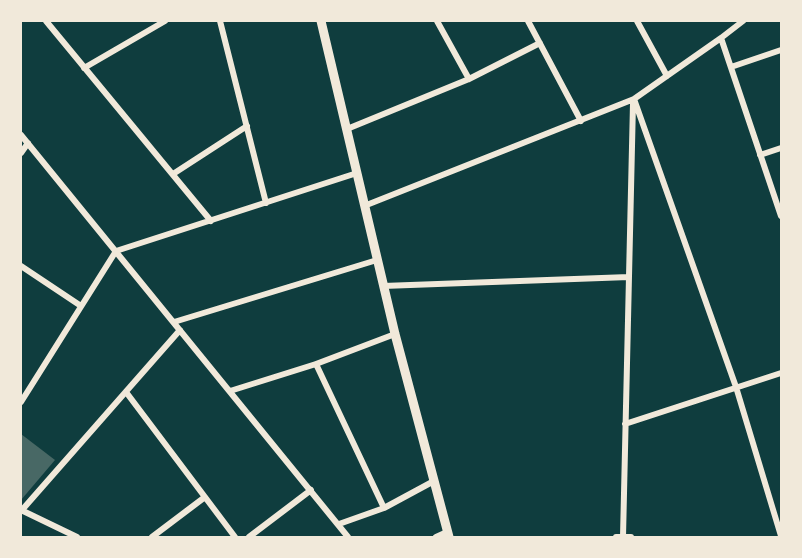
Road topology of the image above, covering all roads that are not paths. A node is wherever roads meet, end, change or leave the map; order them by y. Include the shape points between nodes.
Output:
1 (46, 21) edge
2 (165, 21) edge
3 (220, 21) edge
4 (321, 21) edge
5 (437, 21) edge
6 (528, 21) edge
7 (637, 21) edge
8 (743, 21) edge
9 (721, 38) junction
10 (540, 43) junction
11 (781, 50) edge
12 (731, 67) junction
13 (84, 68) junction
14 (667, 76) junction
15 (469, 79) junction
16 (634, 99) junction
17 (581, 121) junction
18 (247, 126) junction
19 (347, 129) junction
20 (21, 135) edge
21 (28, 143) junction
22 (781, 148) edge
23 (21, 153) edge
24 (760, 155) junction
25 (357, 173) junction
26 (173, 174) junction
27 (266, 203) junction
28 (364, 206) junction
29 (781, 216) edge
30 (211, 221) junction
31 (116, 251) junction
32 (377, 260) junction
33 (21, 266) edge
34 (629, 277) junction
35 (383, 286) junction
36 (81, 306) junction
37 (174, 322) junction
38 (180, 330) junction
39 (394, 334) junction
40 (316, 364) junction
41 (781, 373) edge
42 (736, 387) junction
43 (230, 391) junction
44 (126, 392) junction
45 (21, 402) edge
46 (625, 424) junction
47 (434, 481) junction
48 (311, 490) junction
49 (205, 497) junction
50 (384, 508) junction
51 (21, 510) edge
52 (339, 524) junction
53 (448, 535) edge
54 (781, 536) edge
55 (77, 537) edge
56 (152, 537) edge
57 (235, 537) edge
58 (249, 537) edge
59 (348, 537) edge
60 (435, 537) edge
61 (616, 537) edge
62 (623, 537) edge
63 (631, 537) edge

1 - 13 street
2 - 13 street
3 - 18 street
4 - 19 street
5 - 15 street
6 - 10 street
7 - 14 street
8 - 9 street
9 - 12 street
9 - 14 street
10 - 15 street
10 - 17 street
11 - 12 street
12 - 24 street
13 - 26 street
14 - 16 street
15 - 19 street
16 - 17 street
16 - 34 street
16 - 42 street
17 - 28 street
18 - 26 street
18 - 27 street
19 - 25 street
20 - 21 street
21 - 23 street
21 - 31 street
22 - 24 street
24 - 29 street
25 - 27 street
25 - 28 street
26 - 30 street
27 - 30 street
28 - 32 street
30 - 31 street
31 - 36 street
31 - 37 street
32 - 35 street
32 - 37 street
33 - 36 street
34 - 35 street
34 - 46 street
35 - 39 street
36 - 45 street
37 - 38 street
38 - 43 street
38 - 44 street
39 - 40 street
39 - 47 street
40 - 43 street
40 - 50 street
41 - 42 street
42 - 46 street
42 - 54 street
43 - 48 street
44 - 49 street
44 - 51 street
46 - 62 street
47 - 50 street
47 - 53 street
48 - 52 street
48 - 58 street
49 - 56 street
49 - 57 street
50 - 52 street
51 - 55 street
52 - 59 street
53 - 60 street
61 - 62 street
62 - 63 street

